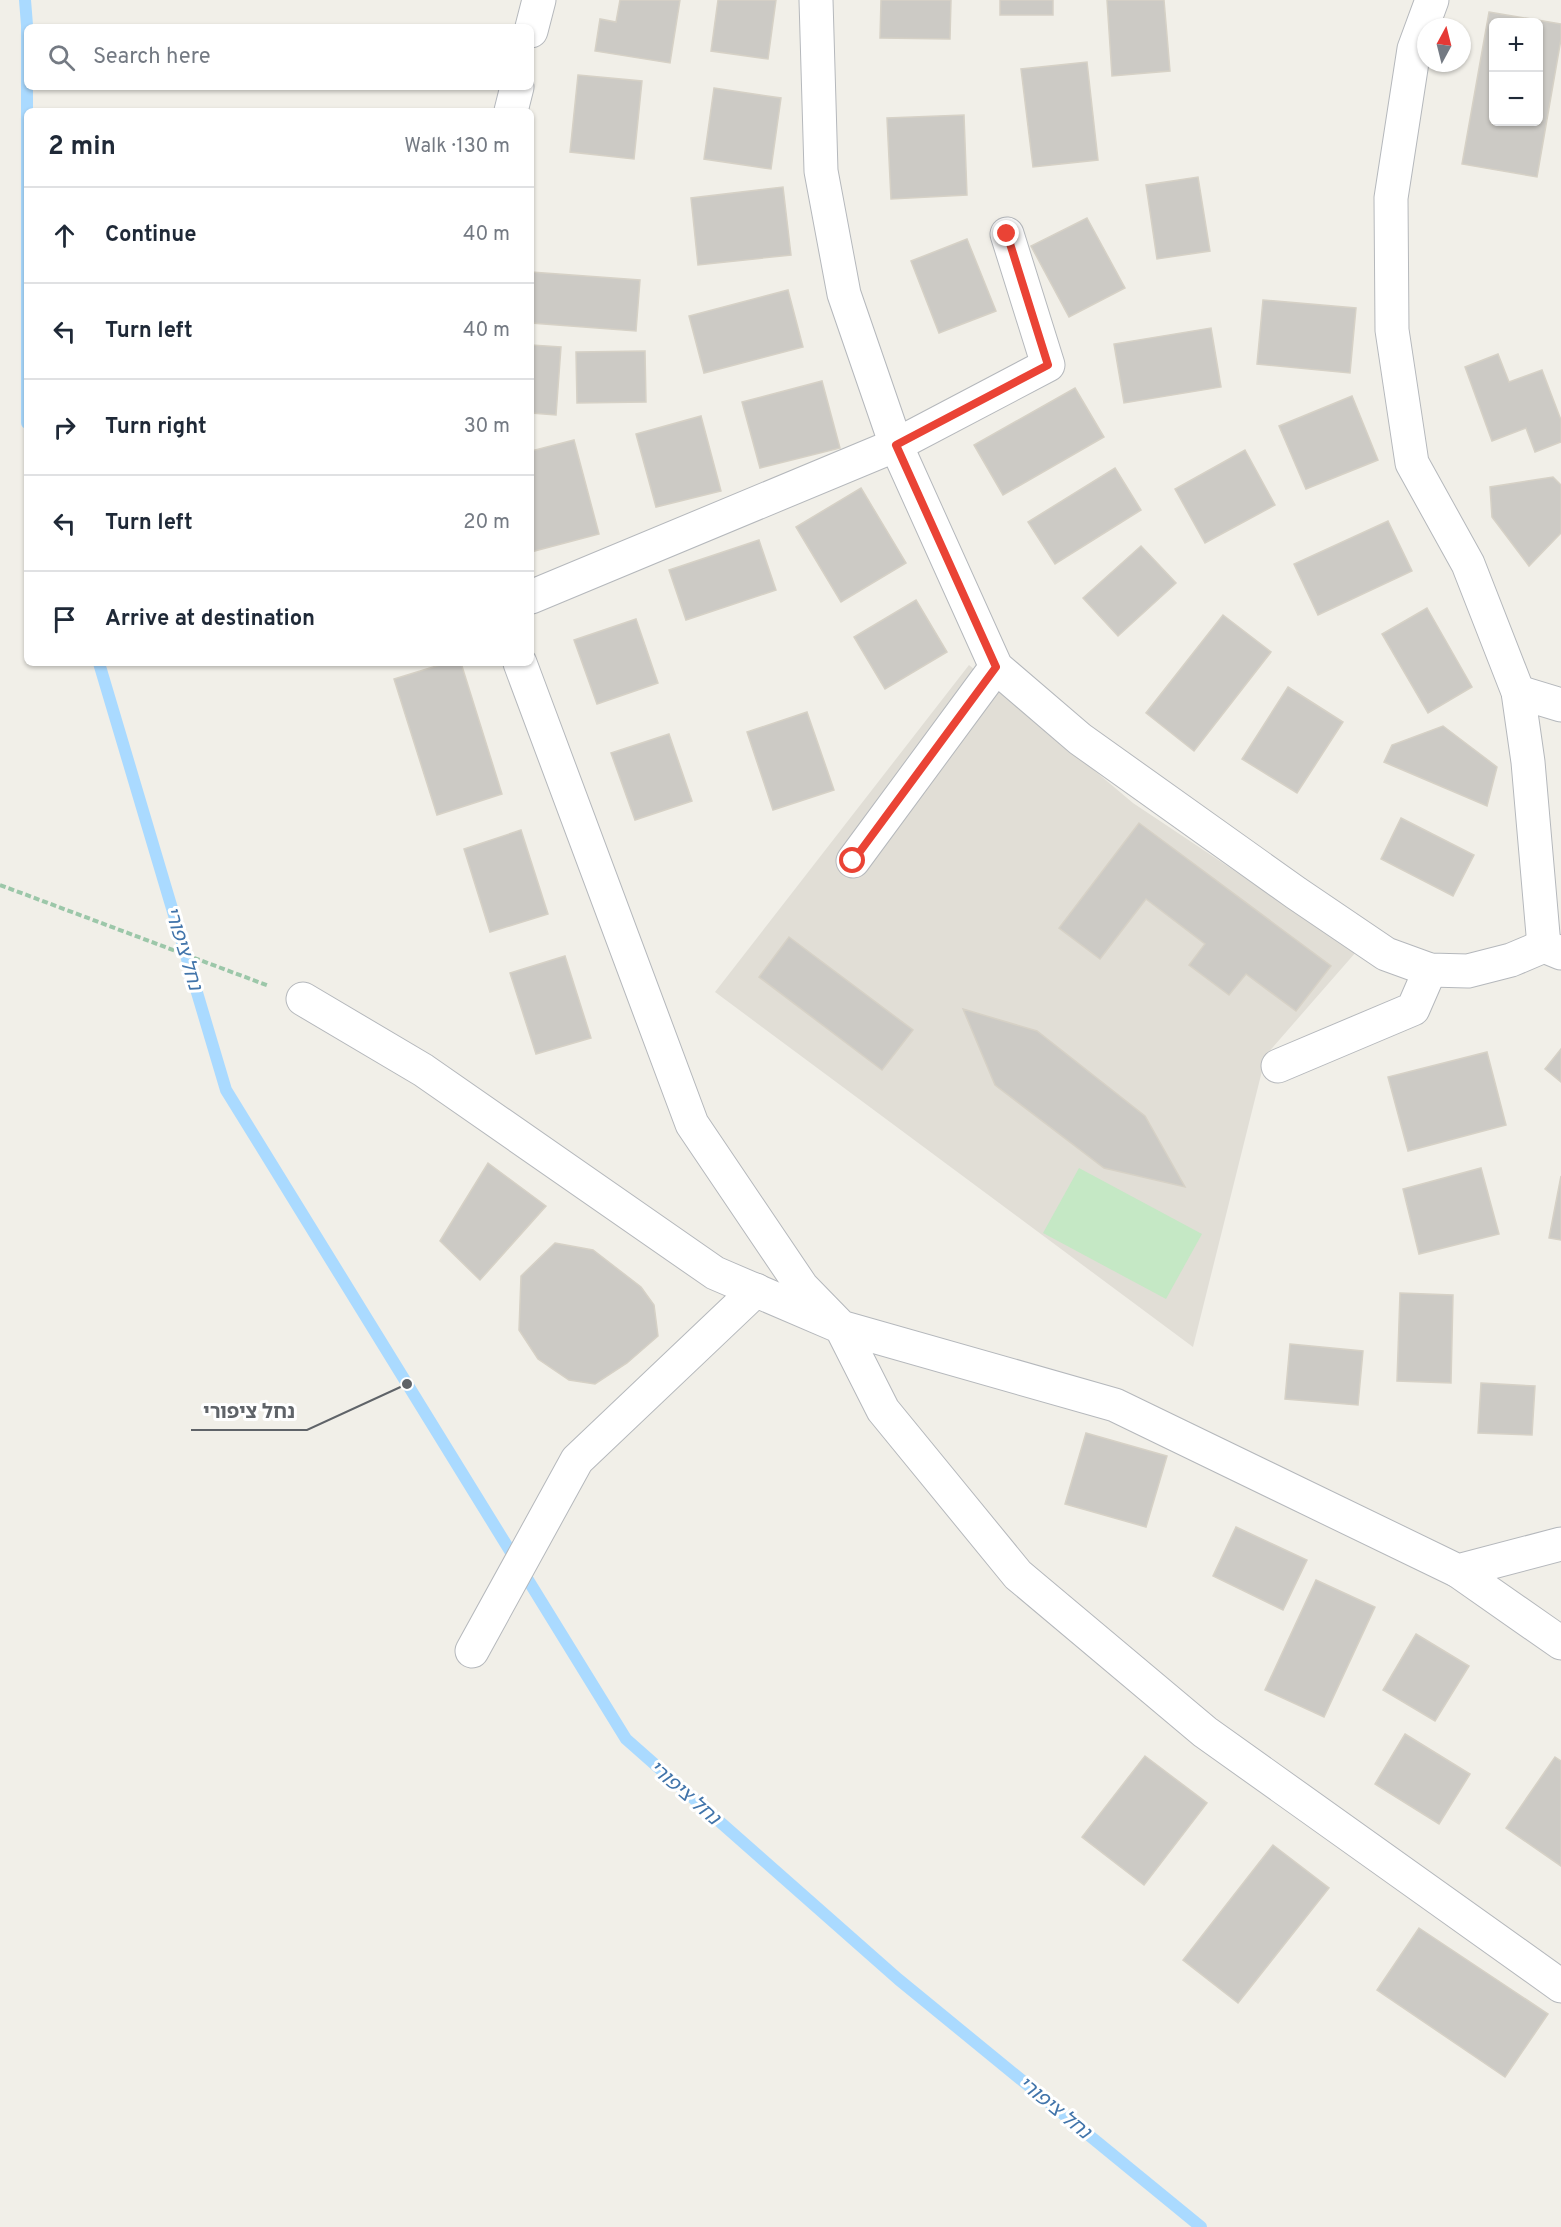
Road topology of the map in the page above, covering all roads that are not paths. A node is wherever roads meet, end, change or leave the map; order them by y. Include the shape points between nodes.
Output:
1 (539, 0) edge
2 (816, 0) edge
3 (1432, 0) edge
4 (533, 24) edge
5 (516, 90) edge
6 (511, 108) edge
7 (1007, 234) dead end
8 (896, 445) junction
9 (534, 596) edge
10 (521, 666) edge
11 (996, 667) junction
12 (1518, 692) junction
13 (1561, 705) edge
14 (853, 861) dead end
15 (1553, 950) edge
16 (1430, 970) junction
17 (303, 999) road end
18 (1278, 1066) dead end
19 (756, 1290) junction
20 (841, 1327) junction
21 (1561, 1544) edge
22 (1458, 1571) junction
23 (1561, 1643) edge
24 (472, 1651) dead end
25 (1561, 1986) edge

1 - 4 street
2 - 8 street via 821,171 844,294
3 - 12 street via 1414,49 1391,198 1392,330 1412,463 1468,564
5 - 6 street
7 - 8 street via 1048,365
8 - 9 street
8 - 11 street
10 - 20 street via 692,1124 802,1287
11 - 14 street
11 - 16 street via 1080,739 1296,893 1386,954
12 - 13 street
12 - 15 street
15 - 16 street via 1468,971
16 - 18 street via 1413,1010
17 - 19 street via 423,1070 715,1273
19 - 20 street
19 - 24 street via 577,1460
20 - 22 street via 1115,1405
20 - 25 street via 883,1410 1018,1575 1205,1732
21 - 22 street
22 - 23 street

